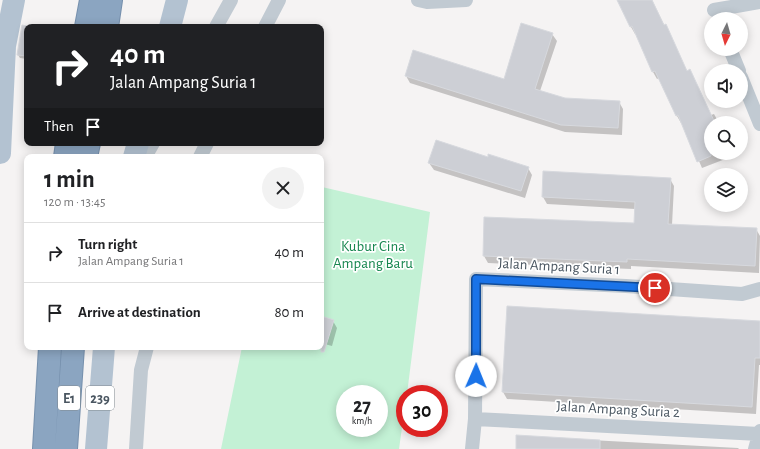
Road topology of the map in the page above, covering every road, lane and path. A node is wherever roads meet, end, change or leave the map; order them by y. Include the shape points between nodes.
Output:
1 (14, 0) edge
2 (91, 0) edge
3 (111, 0) edge
4 (178, 0) edge
5 (231, 0) edge
6 (279, 0) edge
7 (418, 0) edge
8 (466, 0) edge
9 (760, 2) edge
10 (714, 10) edge
11 (87, 24) edge
12 (107, 24) edge
13 (171, 24) edge
14 (218, 24) edge
15 (267, 24) edge
16 (748, 94) edge
17 (760, 124) edge
18 (0, 153) edge
19 (760, 289) edge
20 (50, 350) edge
21 (72, 350) edge
22 (104, 350) edge
23 (146, 350) edge
24 (475, 419) junction
25 (760, 432) edge
26 (44, 449) edge
27 (66, 449) edge
28 (96, 449) edge
29 (136, 449) edge
30 (472, 449) edge
31 (755, 449) edge

1 - 18 main road via 5,46
2 - 11 highway
3 - 12 highway
4 - 13 main road
5 - 14 street
6 - 15 street
7 - 8 street
9 - 10 street
16 - 17 street
19 - 24 street, Jalan Ampang Suria 1 via 742,294 476,279
20 - 26 highway, E1
21 - 27 highway, E1
22 - 28 main road, 239
23 - 29 street via 141,370
24 - 25 street, Jalan Ampang Suria 2
24 - 30 street
25 - 31 street

